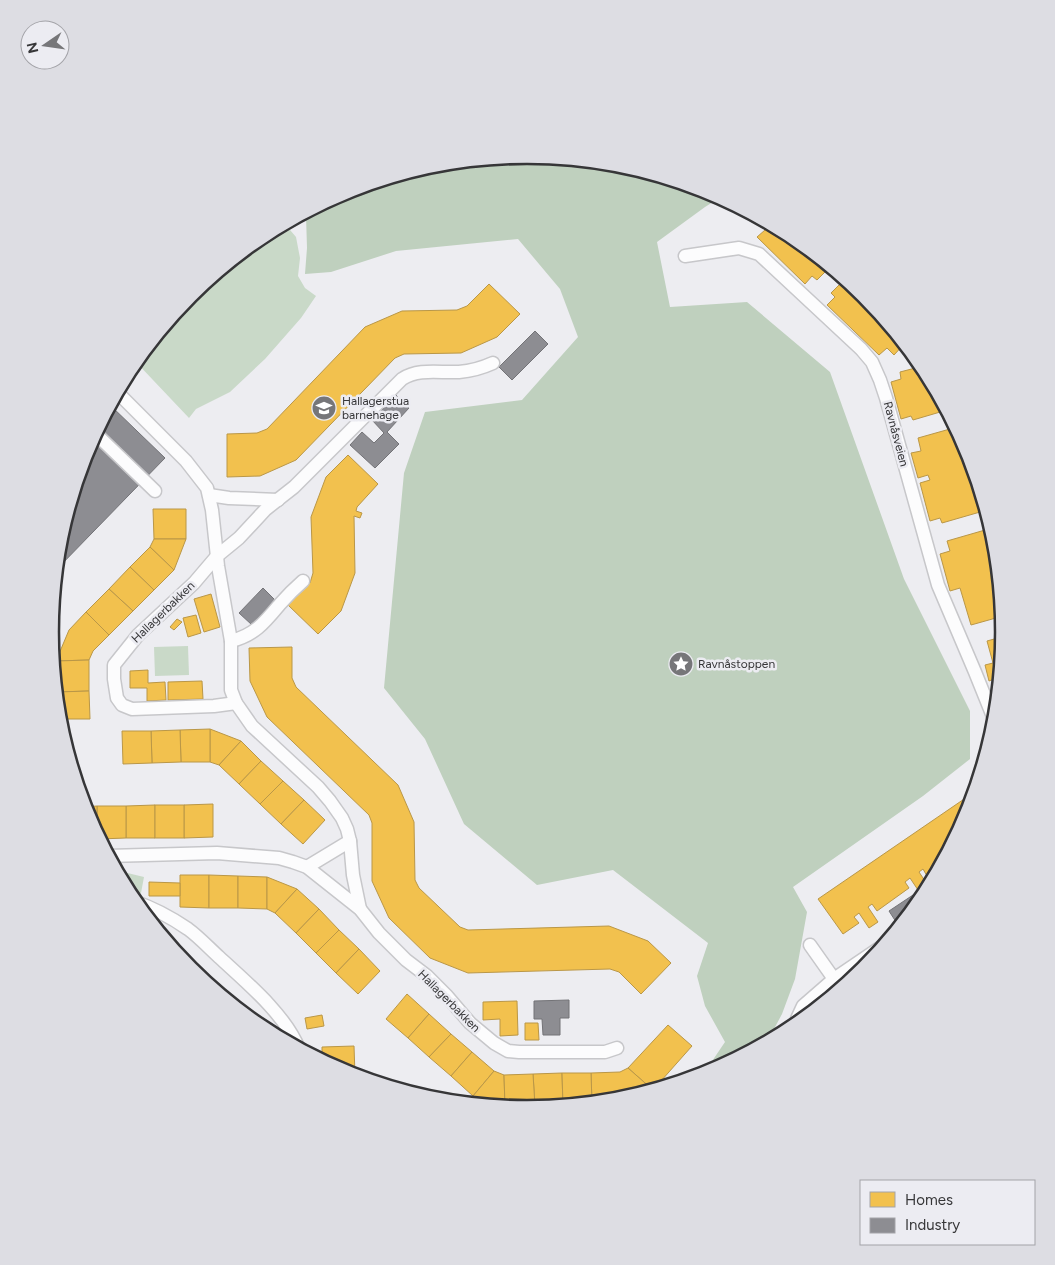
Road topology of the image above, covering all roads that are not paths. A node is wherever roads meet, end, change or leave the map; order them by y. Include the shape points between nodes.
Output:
1 (685, 256) dead end
2 (493, 362) dead end
3 (122, 397) edge
4 (101, 439) edge
5 (155, 491) dead end
6 (209, 495) junction
7 (278, 500) junction
8 (217, 556) junction
9 (302, 581) dead end
10 (231, 641) junction
11 (236, 703) junction
12 (990, 708) edge
13 (350, 841) junction
14 (116, 856) edge
15 (307, 867) junction
16 (147, 906) edge
17 (360, 910) junction
18 (810, 946) dead end
19 (864, 958) edge
20 (834, 979) junction
21 (799, 1014) edge
22 (294, 1039) edge
23 (618, 1048) dead end

1 - 12 lane, Ravnåsveien via 739,248 759,254 861,348 872,362 886,398 938,585
2 - 7 lane, Hallagerbakken via 482,368 460,372 425,371 407,376
3 - 6 lane, Hallagerbakken via 195,472 208,488
4 - 5 lane
6 - 7 lane
6 - 8 lane, Hallagerbakken
7 - 8 lane, Hallagerbakken
8 - 10 lane, Hallagerbakken
8 - 11 lane, Hallagerbakken via 194,583 138,635 114,665 114,679 117,698 132,709
9 - 10 lane via 266,622 254,632
10 - 11 lane, Hallagerbakken via 231,690
11 - 13 lane, Hallagerbakken via 252,726 330,801 342,818
13 - 15 lane
13 - 17 lane, Hallagerbakken
14 - 15 lane, Hallagerbakken via 217,853 279,858
15 - 17 lane, Hallagerbakken
16 - 22 lane via 188,929 270,1006
17 - 23 lane, Hallagerbakken via 470,1023 508,1051 605,1052
18 - 20 lane
19 - 20 lane
20 - 21 lane via 803,1006

